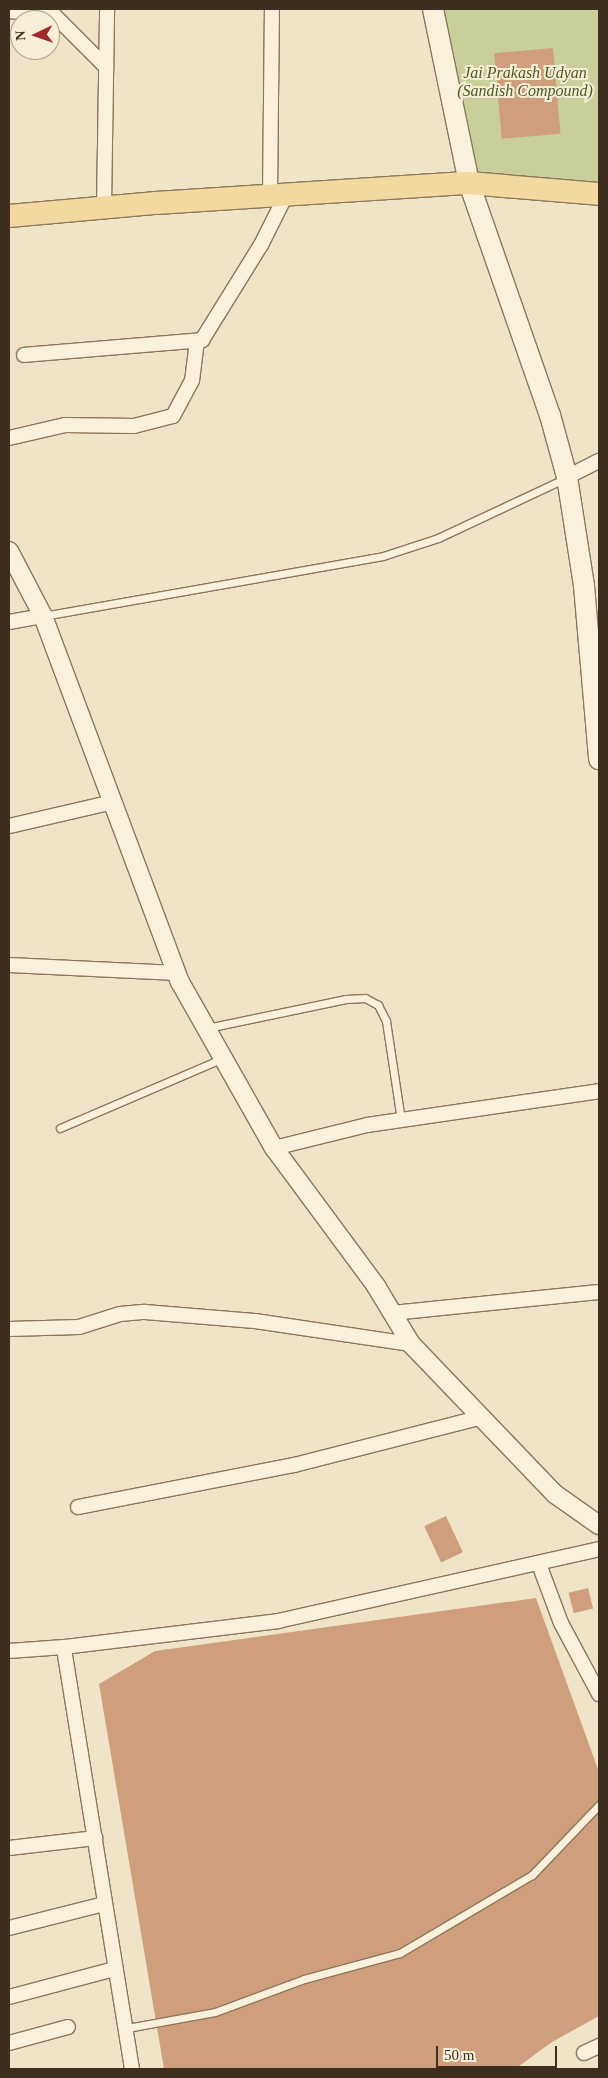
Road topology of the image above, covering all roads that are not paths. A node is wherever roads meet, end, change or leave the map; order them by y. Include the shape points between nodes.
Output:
1 (107, 9) edge
2 (272, 9) edge
3 (433, 9) edge
4 (9, 11) edge
5 (106, 67) junction
6 (468, 183) junction
7 (599, 194) edge
8 (278, 195) junction
9 (104, 207) junction
10 (9, 216) edge
11 (197, 341) junction
12 (24, 355) dead end
13 (9, 438) edge
14 (599, 461) edge
15 (567, 477) junction
16 (9, 551) edge
17 (43, 616) junction
18 (9, 622) edge
19 (599, 759) edge
20 (113, 802) junction
21 (9, 826) edge
22 (9, 966) edge
23 (177, 973) junction
24 (206, 1028) junction
25 (223, 1058) junction
26 (599, 1091) edge
27 (401, 1120) junction
28 (60, 1128) dead end
29 (274, 1148) junction
30 (599, 1292) edge
31 (392, 1313) junction
32 (9, 1329) edge
33 (411, 1344) junction
34 (479, 1418) junction
35 (78, 1507) dead end
36 (599, 1525) edge
37 (599, 1549) edge
38 (539, 1564) junction
39 (64, 1647) junction
40 (9, 1651) edge
41 (599, 1694) edge
42 (599, 1805) edge
43 (95, 1838) junction
44 (9, 1848) edge
45 (104, 1904) junction
46 (9, 1928) edge
47 (114, 1969) junction
48 (9, 1997) edge
49 (68, 2026) dead end
50 (127, 2028) junction
51 (9, 2043) edge
52 (599, 2046) edge
53 (584, 2053) dead end
54 (132, 2069) edge

1 - 5 street
2 - 8 street
3 - 6 main road
4 - 5 street via 54,15
5 - 9 street
6 - 7 main road
6 - 8 main road
6 - 15 main road via 550,415
8 - 9 main road
8 - 11 street via 210,333
9 - 10 main road
11 - 12 street
11 - 13 street via 192,381 173,416 134,426 65,424
14 - 15 street
15 - 17 lane via 438,538 383,556
15 - 19 main road via 584,586
16 - 17 street
17 - 18 street
17 - 20 street
20 - 21 street
20 - 23 street
22 - 23 street
23 - 24 street
24 - 25 street
24 - 27 lane via 346,999 365,998 378,1005 386,1021
25 - 28 lane
25 - 29 street
26 - 27 street
27 - 29 street
29 - 31 street
30 - 31 street
31 - 33 street
32 - 33 street via 79,1327 120,1314 145,1312 255,1321
33 - 34 street
34 - 35 street via 294,1465
34 - 36 street via 555,1494
37 - 38 street
38 - 39 street via 278,1621
38 - 41 street via 561,1623
39 - 40 street
39 - 43 street
42 - 50 lane via 532,1875 400,1953 304,1979 215,2012
43 - 44 street
43 - 45 street
45 - 46 street
45 - 47 street
47 - 48 street
47 - 50 street
49 - 51 street
50 - 54 street
52 - 53 street

